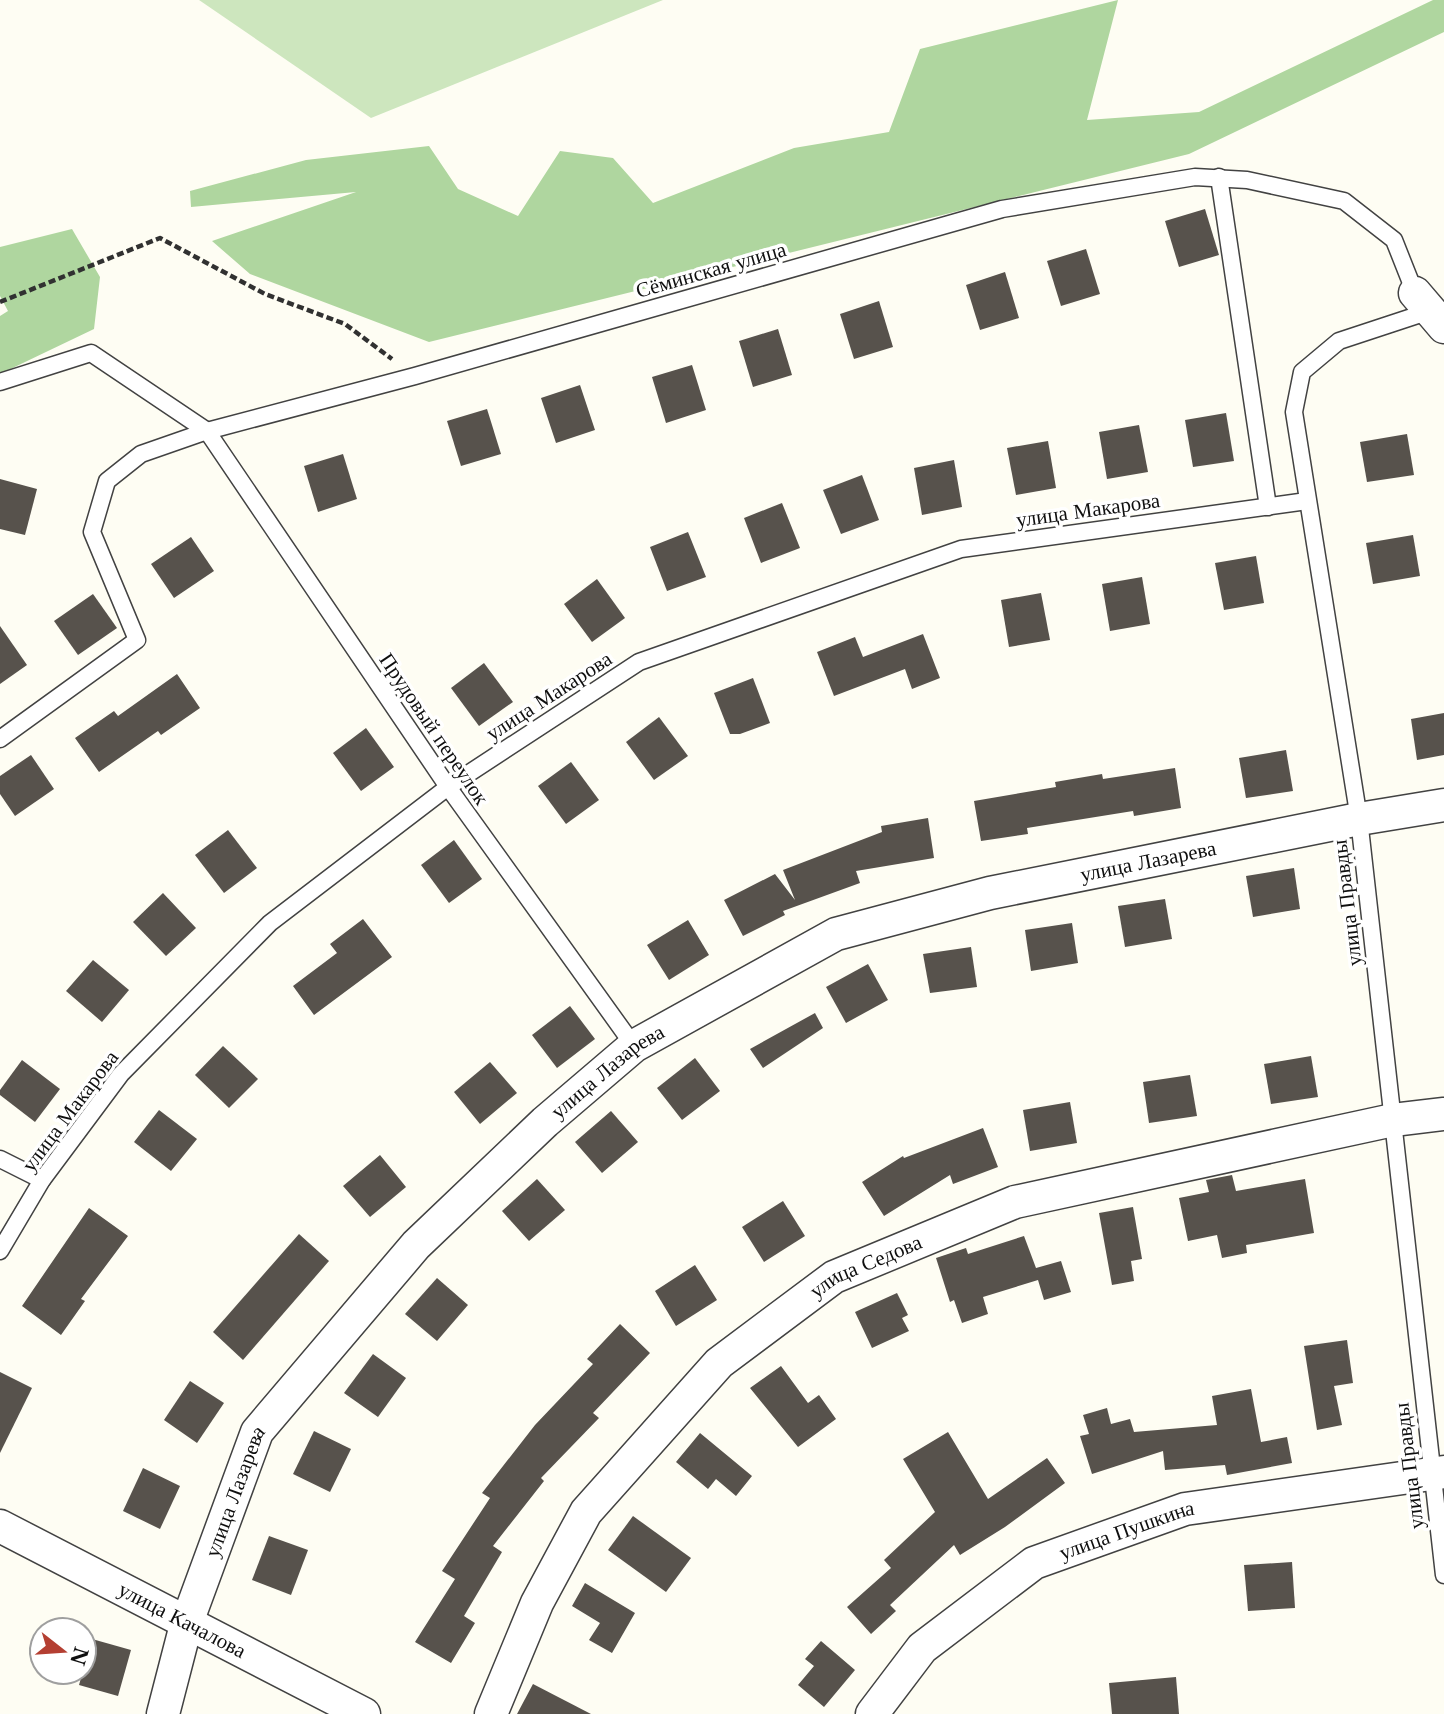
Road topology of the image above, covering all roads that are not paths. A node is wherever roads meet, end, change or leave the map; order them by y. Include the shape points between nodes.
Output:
1 (1219, 177) junction
2 (1430, 311) edge
3 (0, 382) edge
4 (207, 431) junction
5 (1307, 501) junction
6 (1268, 507) junction
7 (0, 739) edge
8 (448, 788) junction
9 (1444, 805) edge
10 (1359, 819) junction
11 (634, 1046) junction
12 (1444, 1114) edge
13 (1393, 1120) junction
14 (0, 1158) edge
15 (42, 1180) junction
16 (0, 1251) edge
17 (1437, 1473) edge
18 (0, 1526) edge
19 (1444, 1576) edge
20 (186, 1625) junction
21 (163, 1714) edge
22 (364, 1714) edge
23 (491, 1714) edge
24 (872, 1714) edge

1 - 2 lane, Сёминская улица via 1344,201 1394,240
1 - 4 lane, Сёминская улица via 1195,177 1002,209
1 - 6 lane
2 - 5 lane, улица Правды via 1339,341 1302,372 1294,412
3 - 4 lane via 91,353
4 - 7 lane, Сёминская улица via 141,454 107,481 92,532 137,640
4 - 8 lane, Прудовый переулок
5 - 6 lane, улица Макарова
5 - 10 lane, улица Правды
6 - 8 lane, улица Макарова via 961,549 639,662
8 - 11 lane, Прудовый переулок
8 - 15 lane, улица Макарова via 270,923 121,1074
9 - 10 street, улица Лазарева
10 - 11 street, улица Лазарева via 989,893 836,934
10 - 13 lane, улица Правды
11 - 20 street, улица Лазарева via 545,1122 416,1245 257,1432
12 - 13 street, улица Седова
13 - 17 lane, улица Правды
13 - 23 street, улица Седова via 1015,1202 834,1277 719,1363 586,1512 537,1603
14 - 15 lane
15 - 16 lane, улица Макарова
17 - 19 lane, улица Правды
17 - 24 street, улица Пушкина via 1185,1509 1034,1563 922,1648
18 - 20 street, улица Качалова
20 - 21 street, улица Лазарева
20 - 22 street, улица Качалова

